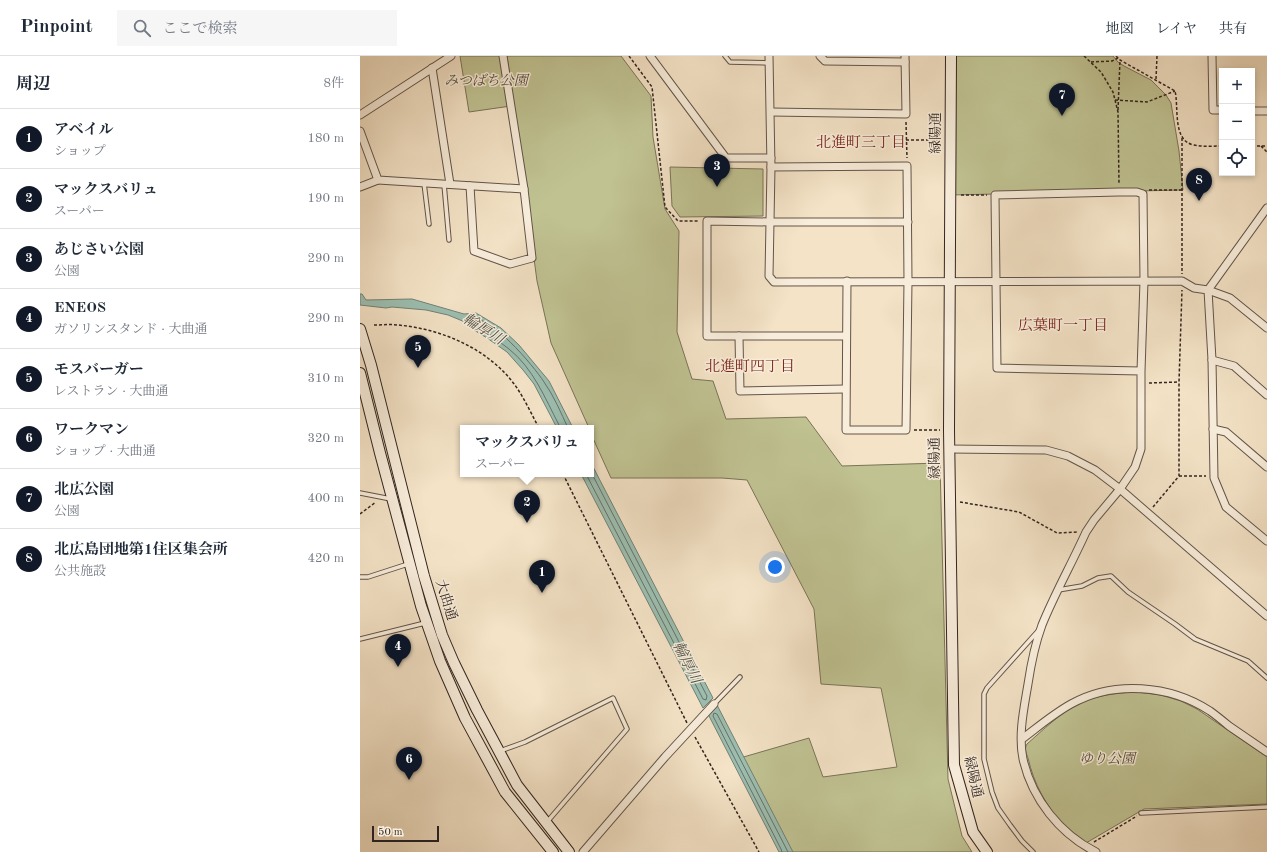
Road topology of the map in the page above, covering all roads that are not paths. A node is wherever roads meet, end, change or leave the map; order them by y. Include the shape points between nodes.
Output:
1 (451, 56) edge
2 (503, 56) edge
3 (650, 56) edge
4 (726, 56) edge
5 (820, 56) edge
6 (951, 56) edge
7 (1212, 56) edge
8 (770, 59) edge
9 (905, 59) edge
10 (432, 68) junction
11 (1219, 110) edge
12 (1255, 110) edge
13 (1267, 111) edge
14 (771, 112) junction
15 (360, 114) edge
16 (360, 131) edge
17 (771, 158) junction
18 (771, 167) junction
19 (378, 180) junction
20 (424, 183) junction
21 (447, 184) junction
22 (470, 186) junction
23 (360, 187) edge
24 (524, 189) junction
25 (1267, 208) edge
26 (770, 222) junction
27 (908, 222) junction
28 (429, 224) dead end
29 (449, 240) dead end
30 (847, 281) junction
31 (908, 281) junction
32 (950, 281) junction
33 (996, 281) junction
34 (1144, 281) junction
35 (1208, 290) junction
36 (1267, 328) edge
37 (360, 329) edge
38 (739, 336) junction
39 (846, 336) junction
40 (1212, 360) junction
41 (1141, 371) junction
42 (360, 374) edge
43 (845, 389) junction
44 (1267, 395) edge
45 (1213, 429) junction
46 (949, 449) junction
47 (1267, 467) edge
48 (1120, 489) junction
49 (360, 493) edge
50 (392, 499) junction
51 (1267, 541) edge
52 (409, 563) junction
53 (360, 577) edge
54 (1058, 590) junction
55 (1267, 616) edge
56 (426, 623) junction
57 (1042, 626) junction
58 (360, 639) edge
59 (740, 677) dead end
60 (1267, 678) edge
61 (714, 704) joint
62 (1022, 739) junction
63 (499, 752) junction
64 (1267, 752) edge
65 (1267, 807) edge
66 (1141, 813) road end
67 (546, 823) junction
68 (1088, 849) edge
69 (553, 852) edge
70 (569, 852) edge
71 (583, 852) edge
72 (987, 852) edge
73 (1033, 852) edge
74 (1096, 852) edge

1 - 10 street
2 - 24 street
3 - 17 street via 726,158
4 - 8 lane via 730,62
5 - 9 street via 825,61
6 - 32 main road, 緑陽通
7 - 11 street via 1213,110
8 - 14 street
9 - 14 street via 906,114
10 - 15 street
10 - 21 street
12 - 13 street
14 - 17 street
16 - 19 street
17 - 18 street
18 - 26 street
18 - 27 street via 907,166
19 - 20 street
19 - 23 street
20 - 21 street
20 - 28 lane
21 - 22 street
21 - 29 lane
22 - 24 street
22 - 24 street via 474,252 510,264 532,258
25 - 35 street
26 - 27 street
26 - 30 street via 769,276 774,282
26 - 38 street via 707,221 707,336
27 - 31 street
30 - 31 street
30 - 39 street
31 - 32 street
31 - 43 street via 906,430 846,430
32 - 33 street
32 - 46 main road, 緑陽通
33 - 34 street
33 - 34 street via 995,195 1136,192 1143,194
33 - 41 street via 997,368
34 - 35 street via 1182,281 1194,288
34 - 41 street
35 - 36 street via 1230,298
35 - 40 street
37 - 63 main road, 大曲通 via 424,576 442,635
38 - 39 street
38 - 43 street via 740,391
39 - 43 street
40 - 44 street via 1234,366
40 - 45 street
41 - 48 street via 1141,449 1135,467
42 - 50 main road, 大曲通
45 - 47 street via 1226,432
45 - 51 street via 1214,476 1226,507
46 - 48 street via 1046,450 1068,456 1095,470
46 - 72 main road, 緑陽通 via 954,765 973,832
48 - 54 street via 1086,532
48 - 55 street
49 - 50 lane
50 - 52 main road, 大曲通
52 - 53 lane via 368,577
52 - 56 main road, 大曲通
54 - 57 street
54 - 60 lane via 1082,586 1098,578 1111,576 1128,592 1195,639 1248,662
56 - 58 lane
56 - 69 main road, 大曲通 via 465,718 505,792
57 - 62 street via 1032,661 1022,715
57 - 73 lane via 984,694 984,759 992,792 998,808
59 - 61 lane
61 - 71 street
62 - 64 street via 1072,703 1097,693 1139,688 1162,691 1187,699 1210,711
62 - 68 street via 1023,759 1041,803 1060,827
63 - 67 main road, 大曲通 via 517,785
63 - 67 lane via 525,742 613,698 627,729
65 - 66 lane
67 - 70 main road, 大曲通
68 - 74 street

